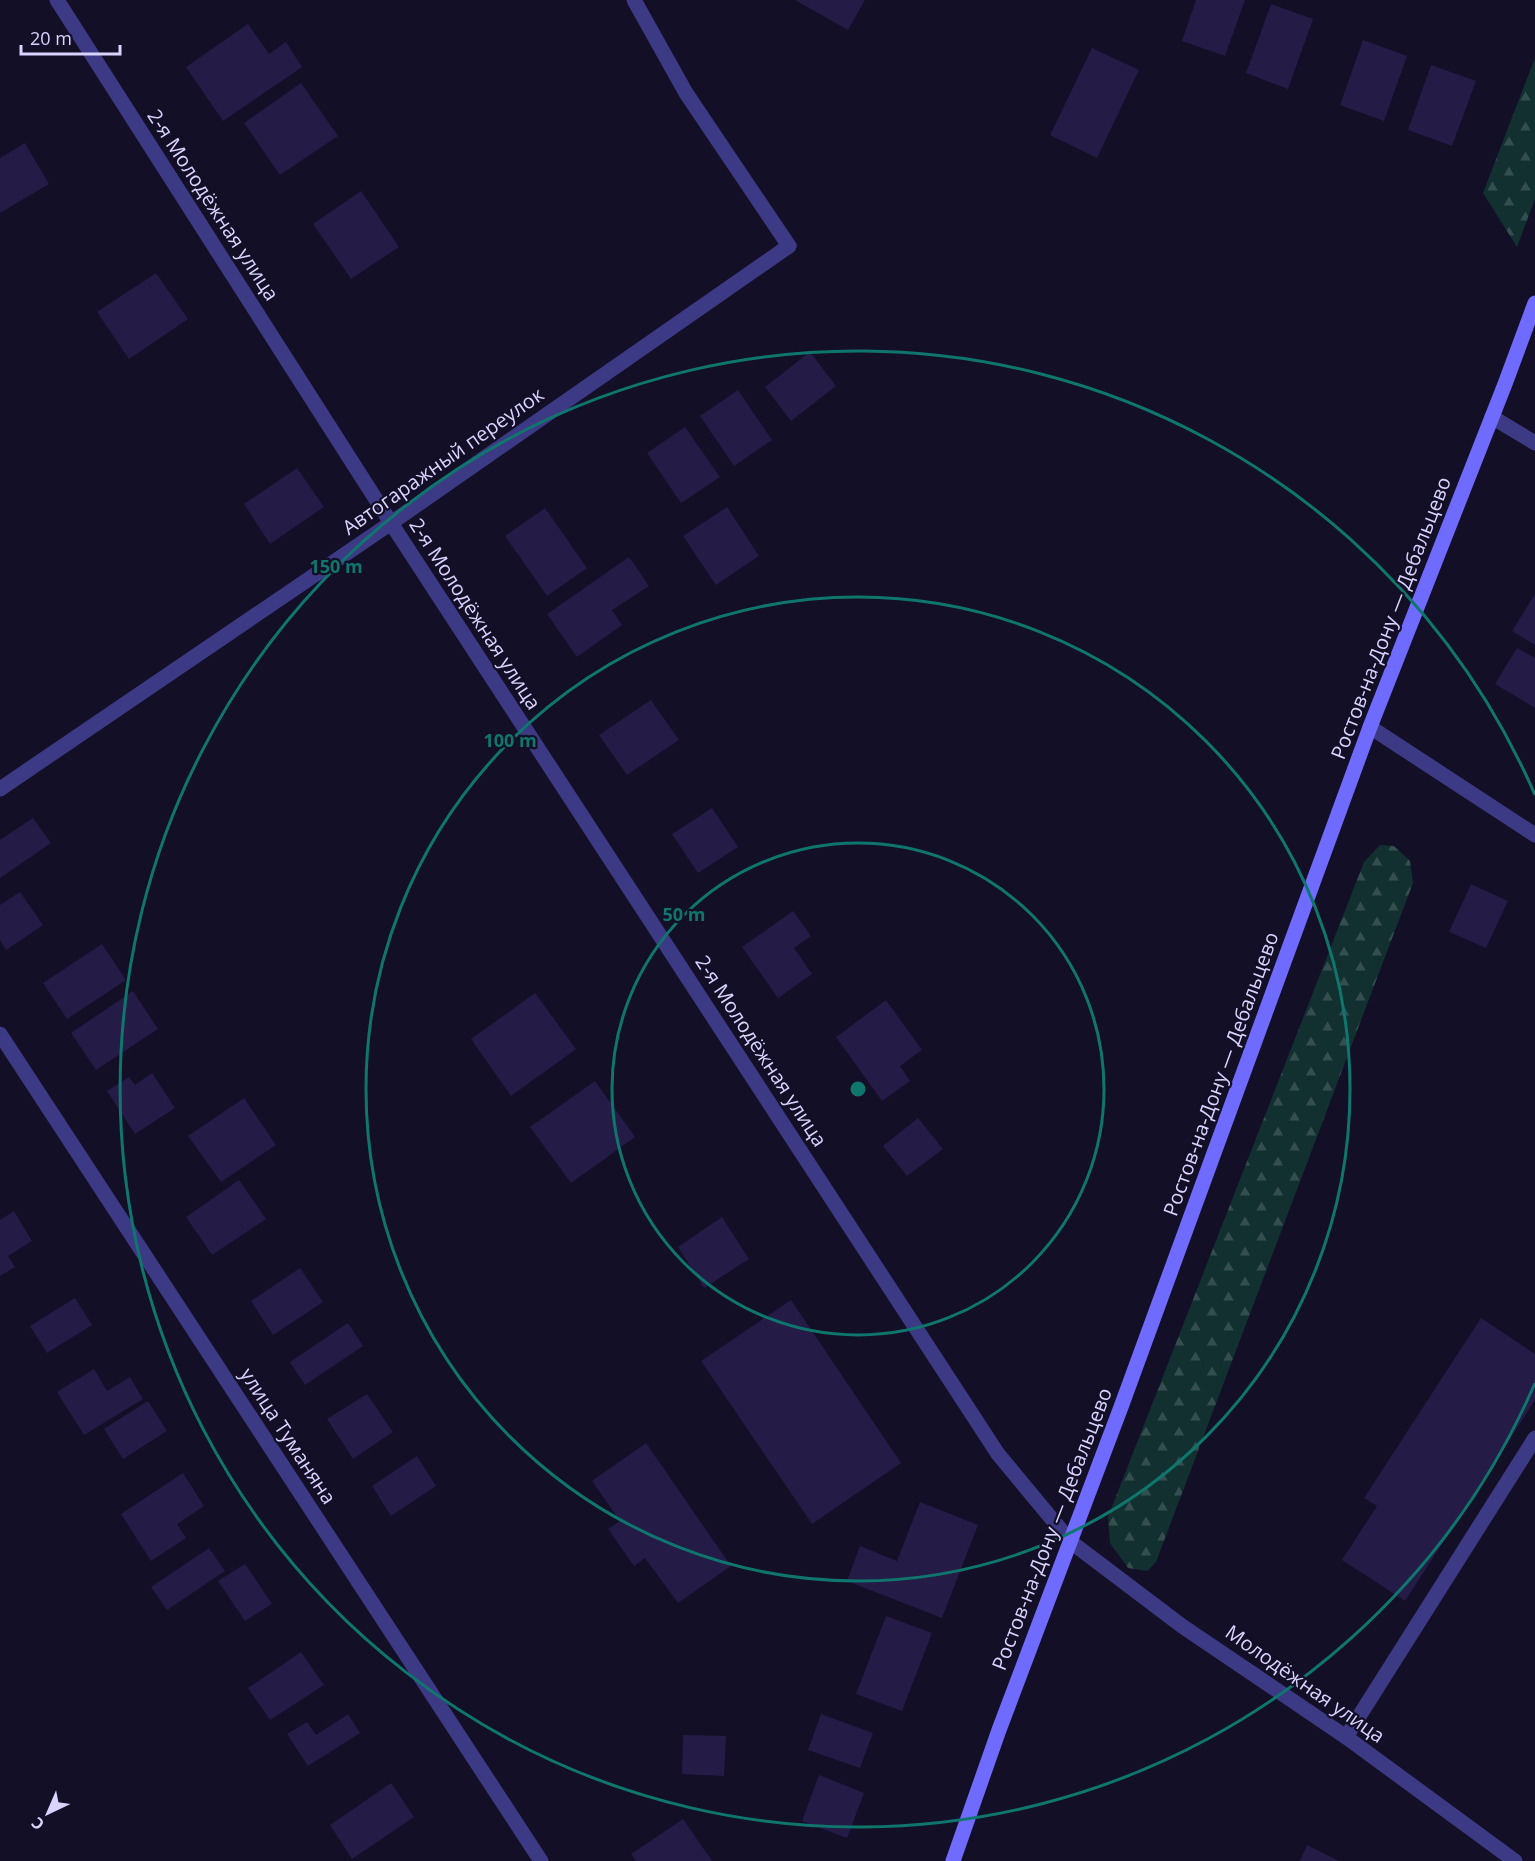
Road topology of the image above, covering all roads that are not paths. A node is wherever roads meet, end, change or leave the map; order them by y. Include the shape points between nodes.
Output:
1 (57, 0) edge
2 (634, 0) edge
3 (1535, 303) edge
4 (1492, 417) junction
5 (1535, 442) edge
6 (391, 523) junction
7 (1370, 727) junction
8 (0, 789) edge
9 (1535, 835) edge
10 (0, 1034) edge
11 (1535, 1438) edge
12 (1071, 1542) junction
13 (1346, 1737) junction
14 (540, 1861) edge
15 (953, 1861) edge
16 (1515, 1861) edge

1 - 6 street, 2-я Молодёжная улица
2 - 6 street, Автогаражный переулок via 686,93 789,246
3 - 4 street, Ростов-на-Дону — Дебальцево
4 - 5 street
4 - 7 street, Ростов-на-Дону — Дебальцево
6 - 8 street, Автогаражный переулок
6 - 12 street, 2-я Молодёжная улица via 998,1454
7 - 9 street
7 - 12 street, Ростов-на-Дону — Дебальцево
10 - 14 street, улица Туманяна
11 - 13 street
12 - 13 street, Молодёжная улица via 1182,1626
12 - 15 street, Ростов-на-Дону — Дебальцево
13 - 16 street, Молодёжная улица

